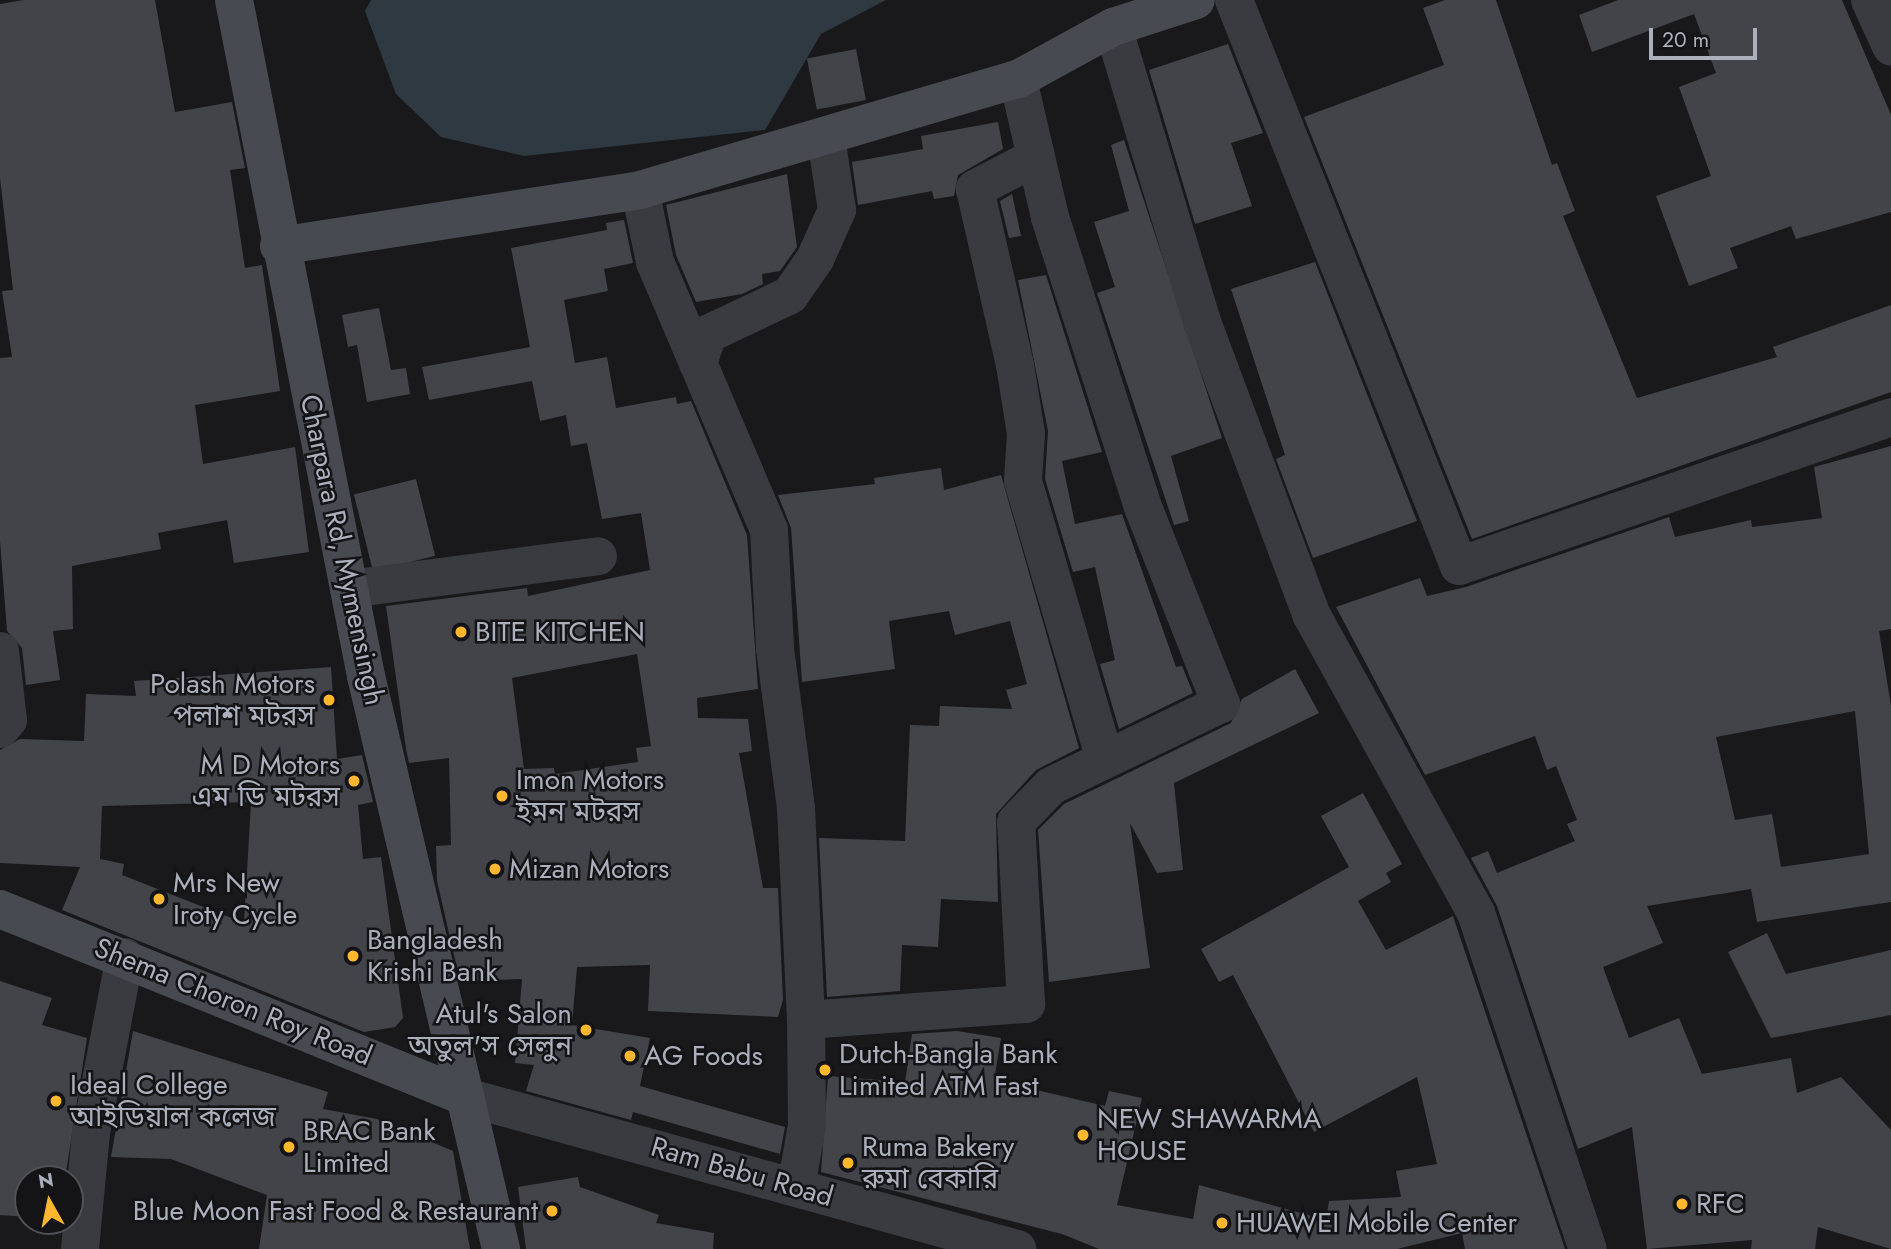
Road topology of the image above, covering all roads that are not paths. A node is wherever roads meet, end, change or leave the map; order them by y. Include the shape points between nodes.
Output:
1 (234, 0) edge
2 (1196, 0) edge
3 (1234, 0) edge
4 (1870, 0) edge
5 (1114, 27) junction
6 (1891, 46) edge
7 (1017, 79) junction
8 (826, 137) junction
9 (1034, 158) junction
10 (640, 190) junction
11 (279, 246) junction
12 (698, 363) junction
13 (1891, 417) edge
14 (598, 556) dead end
15 (349, 589) junction
16 (0, 652) edge
17 (0, 729) edge
18 (1105, 759) junction
19 (0, 909) edge
20 (125, 957) junction
21 (806, 1020) junction
22 (466, 1097) junction
23 (796, 1187) junction
24 (80, 1249) edge
25 (500, 1249) edge
26 (1017, 1249) edge
27 (1588, 1249) edge

1 - 11 main road, Charpara Rd, Mymensingh
2 - 5 main road
3 - 13 street via 1459,566
4 - 6 street
5 - 7 main road
5 - 27 street via 1202,322 1311,614 1476,913
7 - 8 main road
7 - 9 street
8 - 10 main road
8 - 12 street via 837,210 815,259 790,295 708,334
9 - 18 street via 975,189 1016,365 1026,434 1023,481
9 - 18 street via 1143,508 1221,704
10 - 11 main road
10 - 12 street via 655,262
11 - 15 main road, Charpara Rd, Mymensingh
12 - 21 street via 769,530 775,648 796,808
14 - 15 street
15 - 22 main road, Charpara Rd, Mymensingh
16 - 17 street via 8,720
18 - 21 street via 1051,786 1016,822 1026,1004
19 - 20 main road, Shema Choron Roy Road
20 - 22 main road, Shema Choron Roy Road
20 - 24 street via 91,1133
21 - 23 street via 807,1126
22 - 23 street, Ram Babu Road
22 - 25 main road, Charpara Rd, Mymensingh
23 - 26 street, Ram Babu Road

